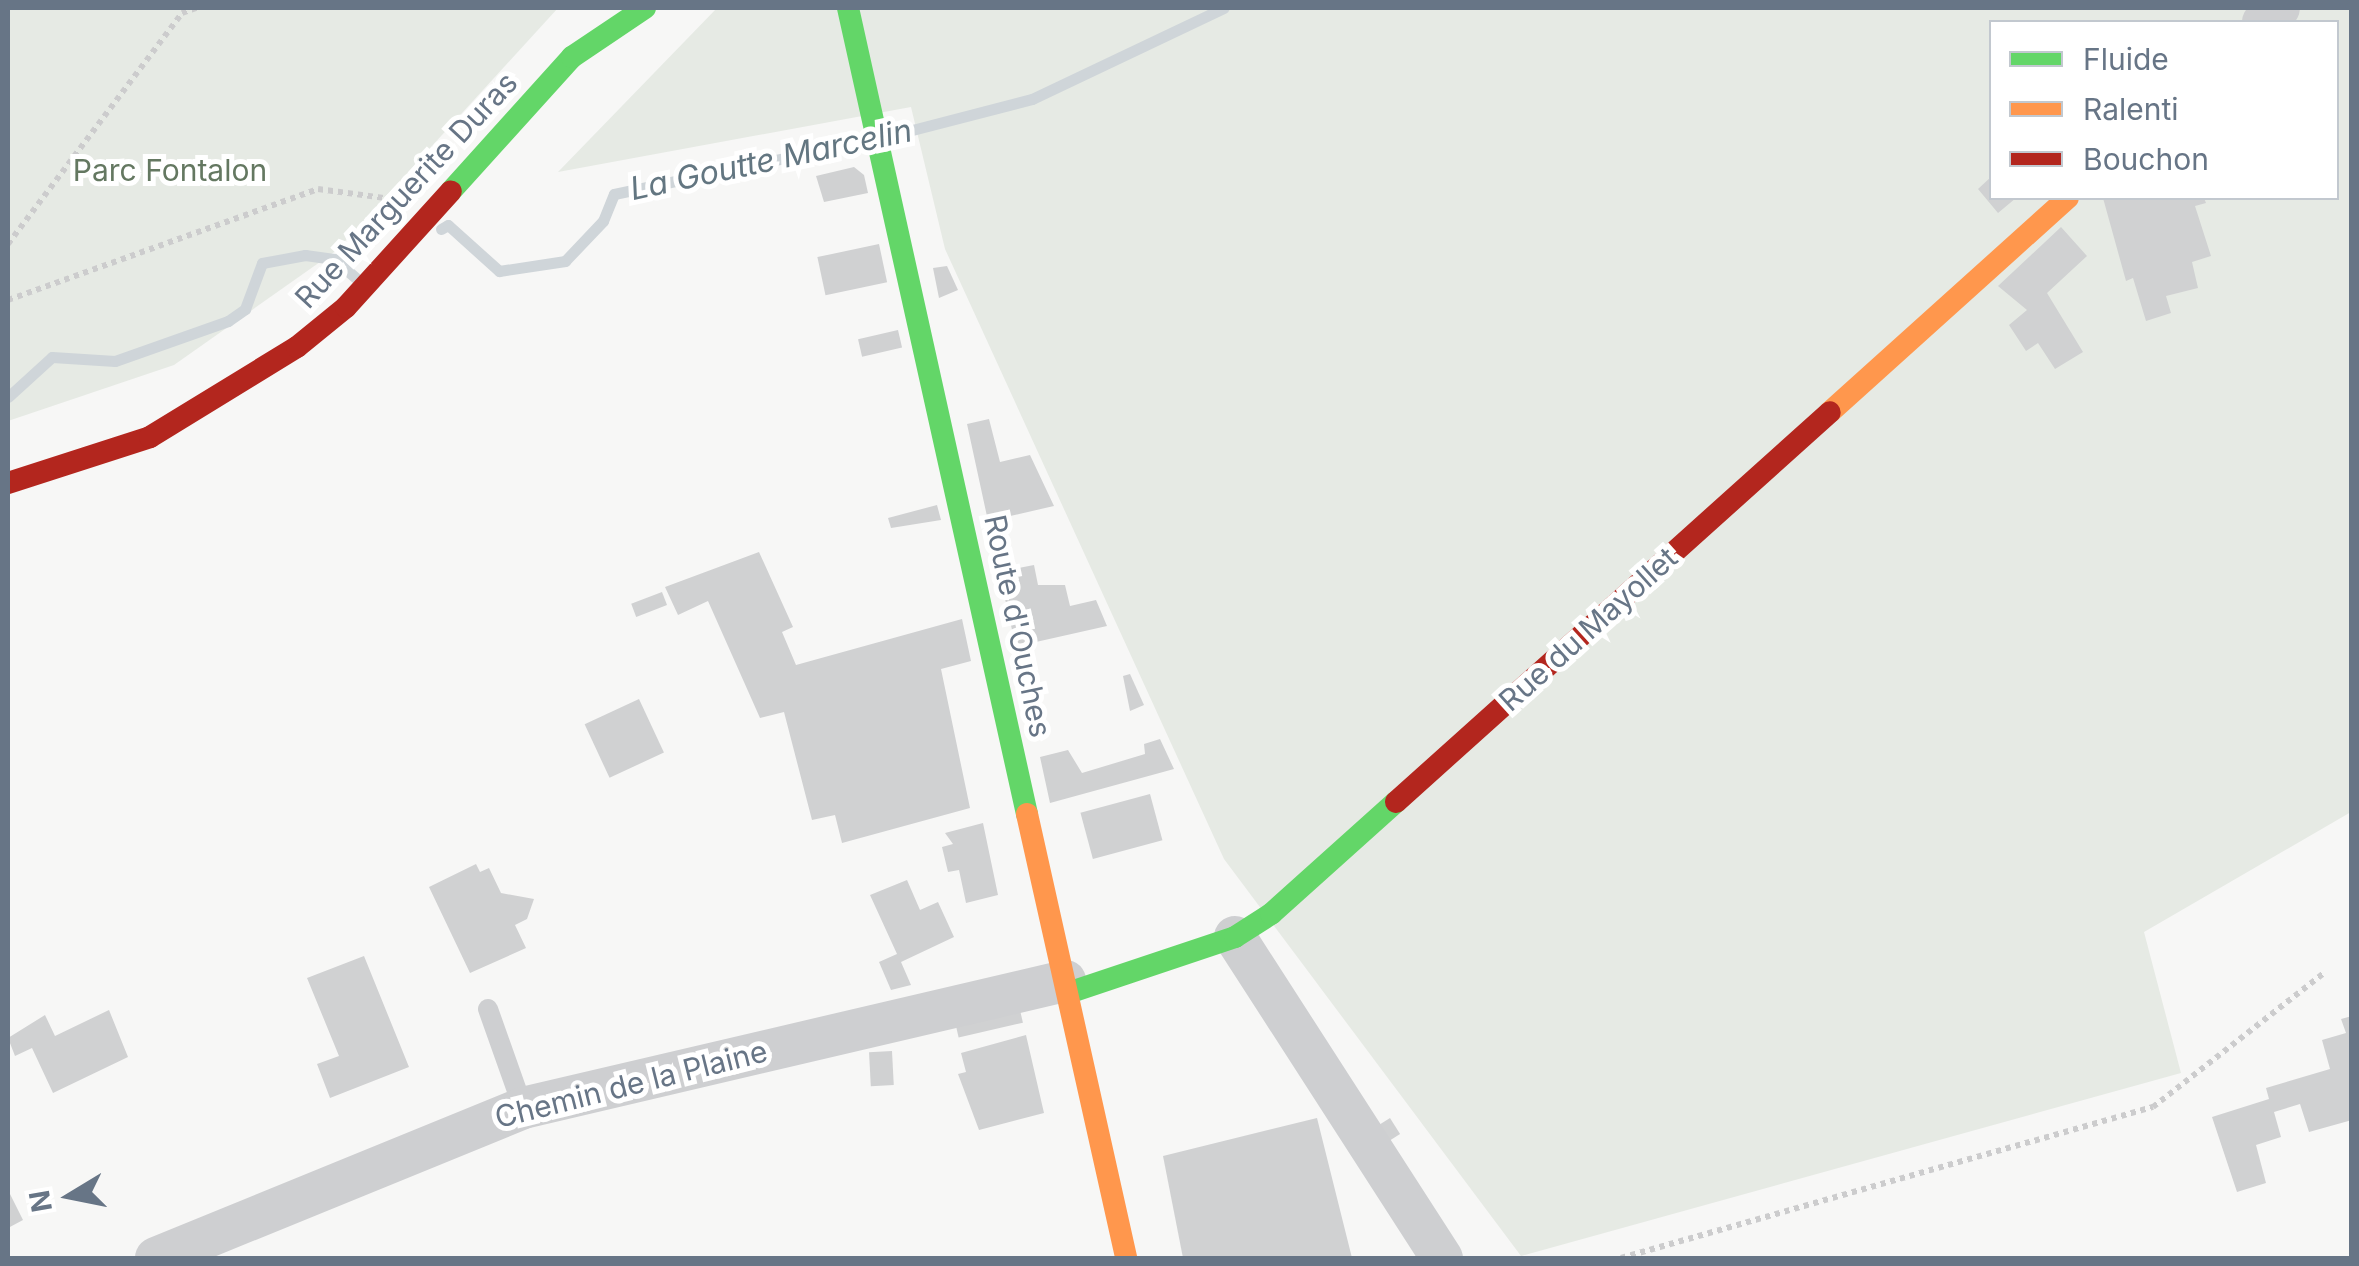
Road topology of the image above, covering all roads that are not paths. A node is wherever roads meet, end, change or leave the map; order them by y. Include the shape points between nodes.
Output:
1 (603, 8) edge
2 (645, 8) edge
3 (848, 8) edge
4 (572, 57) junction
5 (2066, 200) edge
6 (8, 483) edge
7 (1235, 937) junction
8 (1066, 987) junction
9 (488, 1009) dead end
10 (523, 1108) junction
11 (156, 1258) edge
12 (1126, 1258) edge
13 (1442, 1258) edge

1 - 4 street, Rue Marguerite Duras
2 - 4 street, Rue Marguerite Duras
3 - 8 street, Route d'Ouches
4 - 6 street, Rue Marguerite Duras via 351,301 297,347 150,436
5 - 7 street, Rue du Mayollet via 1271,914
7 - 8 street, Rue du Mayollet
7 - 13 street
8 - 10 street, Chemin de la Plaine
8 - 12 street, Route d'Ouches
9 - 10 lane
10 - 11 street, Chemin de la Plaine

